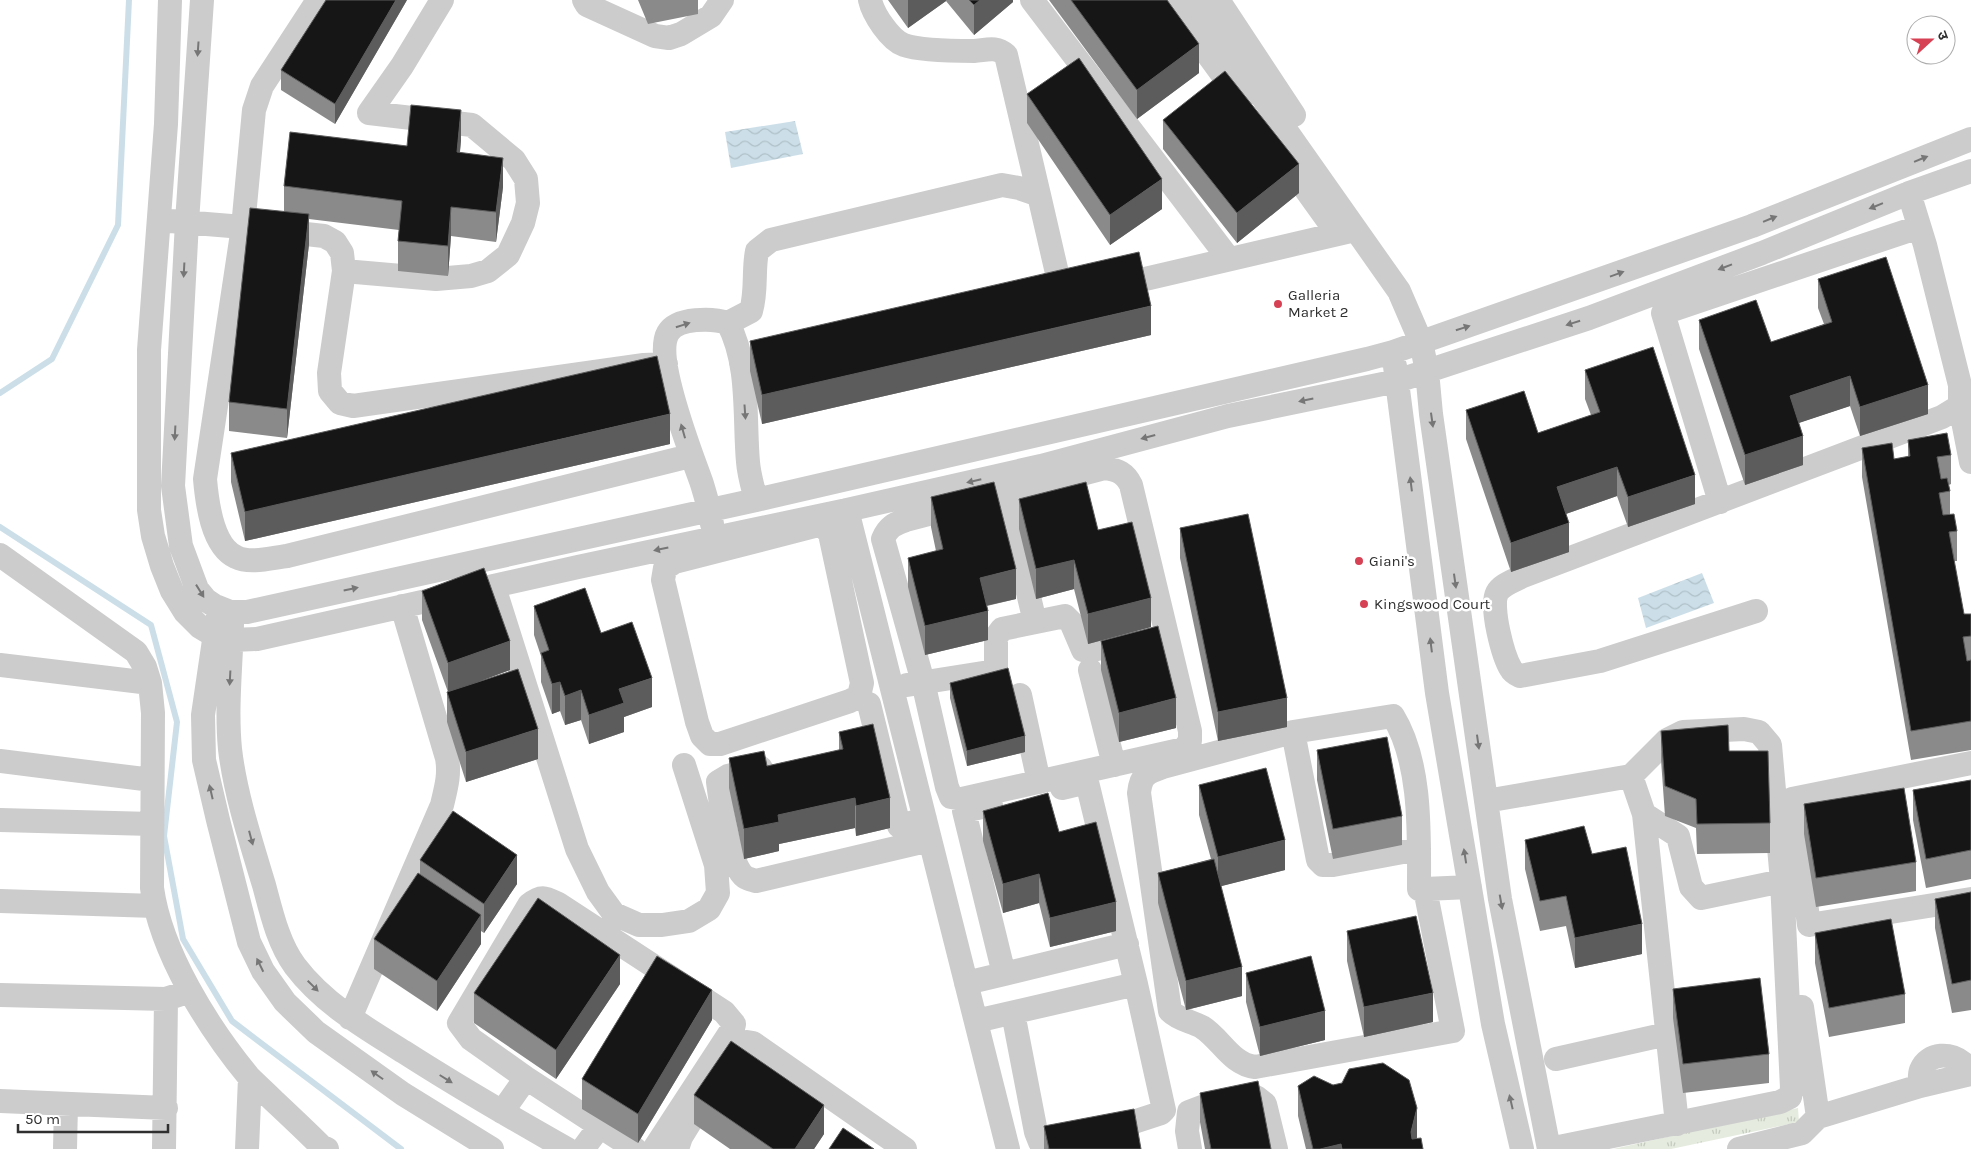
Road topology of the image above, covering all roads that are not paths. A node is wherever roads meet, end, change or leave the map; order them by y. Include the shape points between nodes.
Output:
1 (170, 0) edge
2 (202, 0) edge
3 (318, 0) edge
4 (442, 0) edge
5 (584, 0) edge
6 (722, 0) edge
7 (870, 0) edge
8 (1032, 0) edge
9 (1168, 0) edge
10 (1194, 0) edge
11 (1218, 0) edge
12 (1971, 139) edge
13 (1971, 171) edge
14 (1909, 193) junction
15 (1039, 195) junction
16 (159, 221) junction
17 (186, 222) junction
18 (243, 227) junction
19 (1919, 227) junction
20 (1346, 231) junction
21 (1229, 259) junction
22 (344, 271) junction
23 (1660, 303) junction
24 (728, 323) junction
25 (1431, 339) junction
26 (800, 352) edge
27 (1393, 352) junction
28 (741, 363) junction
29 (666, 364) junction
30 (1427, 371) junction
31 (1398, 381) junction
32 (1960, 406) junction
33 (690, 456) junction
34 (1971, 462) edge
35 (1002, 485) junction
36 (756, 500) junction
37 (1720, 502) junction
38 (709, 510) junction
39 (847, 510) junction
40 (717, 545) junction
41 (0, 555) edge
42 (494, 587) junction
43 (402, 606) junction
44 (225, 610) junction
45 (1756, 612) dead end
46 (1035, 622) junction
47 (1166, 630) junction
48 (224, 638) junction
49 (884, 656) junction
50 (857, 663) junction
51 (0, 665) edge
52 (1090, 670) dead end
53 (150, 683) junction
54 (1470, 685) junction
55 (925, 692) junction
56 (1437, 693) junction
57 (1020, 695) dead end
58 (894, 698) junction
59 (869, 704) dead end
60 (1293, 732) junction
61 (0, 762) edge
62 (1971, 763) edge
63 (779, 764) edge
64 (684, 765) dead end
65 (1114, 765) junction
66 (1631, 776) junction
67 (152, 780) junction
68 (1039, 782) junction
69 (1486, 801) junction
70 (1644, 814) junction
71 (0, 820) edge
72 (152, 824) junction
73 (927, 830) junction
74 (901, 836) junction
75 (1419, 849) junction
76 (1782, 881) junction
77 (1470, 887) junction
78 (1425, 888) junction
79 (1971, 899) edge
80 (0, 901) edge
81 (155, 906) junction
82 (1971, 912) edge
83 (1127, 944) junction
84 (1004, 974) junction
85 (966, 984) junction
86 (1136, 984) junction
87 (190, 991) junction
88 (0, 995) edge
89 (166, 999) junction
90 (1013, 1013) junction
91 (350, 1018) junction
92 (976, 1021) junction
93 (1667, 1034) junction
94 (1556, 1059) dead end
95 (1971, 1074) edge
96 (250, 1078) junction
97 (526, 1078) junction
98 (0, 1101) edge
99 (66, 1104) junction
100 (166, 1108) junction
101 (502, 1112) junction
102 (1818, 1117) junction
103 (1677, 1124) junction
104 (600, 1126) junction
105 (323, 1148) edge
106 (65, 1149) edge
107 (164, 1149) edge
108 (247, 1149) edge
109 (492, 1149) edge
110 (567, 1149) edge
111 (583, 1149) edge
112 (635, 1149) edge
113 (654, 1149) edge
114 (676, 1149) edge
115 (906, 1149) edge
116 (1008, 1149) edge
117 (1190, 1149) edge
118 (1276, 1149) edge
119 (1522, 1149) edge
120 (1549, 1149) edge
121 (1739, 1149) edge

1 - 16 street
2 -> 17 street
3 - 18 street via 262,86 256,102
4 - 22 street via 369,113 472,125 514,160 526,180 528,203 523,223 508,255 488,271 471,276 436,279
5 - 6 street via 587,5 655,36 669,38 711,16
7 - 15 street via 886,30 903,45 950,50 999,50 1006,56
8 - 21 street
9 - 20 street
10 - 20 street
11 - 25 street
25 -> 12 street via 1752,226
13 - 14 street
14 - 19 street
14 -> 23 street via 1762,253
15 - 21 street via 1069,297
15 - 24 street via 1002,185 772,240 757,251 753,268 755,297 752,311
16 - 17 street
16 - 48 street via 149,350 149,510 162,566 184,612 200,627
17 - 18 street
17 -> 44 street via 173,486 181,546 197,589 206,600
18 - 22 street via 324,236 335,242 342,253
18 - 33 street via 205,479 210,514 217,533 224,549 236,557 248,560 286,556
19 - 23 street
19 - 32 street via 1960,385
20 - 21 street
20 - 25 street via 1399,291
22 - 29 street via 330,373 330,391 340,403 353,406
23 -> 30 street via 1589,318
23 - 37 street
24 - 28 street via 736,338
29 -> 24 street via 668,333 678,324 715,319
25 - 27 street
25 - 30 street
26 - 28 street
27 - 31 street
27 - 36 street
28 -> 36 street via 748,465
33 -> 29 street
30 - 31 street
30 -> 54 street
31 -> 35 street via 1228,416
56 -> 31 street
32 - 34 street
32 - 37 street via 1942,417
33 - 38 street
35 -> 39 street
35 - 46 street
35 - 47 street via 1105,468 1117,469 1126,476 1131,485
35 - 55 street via 894,524 883,539
36 - 38 street
37 - 45 street via 1523,576 1502,587 1496,594 1494,608 1506,659 1512,672 1520,676 1600,662
38 - 40 street
44 -> 38 street via 247,612
39 - 40 street
39 - 49 street
40 -> 42 street
40 - 50 street via 824,526 830,534
40 - 50 street via 664,568 663,580 697,722 702,736 710,744 720,744 850,701 858,696 862,683
41 - 53 street via 136,652
42 - 43 street
42 - 64 street via 577,849 598,892 614,914 639,926 689,920 709,909 718,893 716,865
43 - 48 street via 257,639
43 - 91 street via 447,758 448,783 442,805
44 - 48 street
46 - 47 street via 1065,616 1083,650 1090,651
46 - 55 street via 1002,629 996,637 996,668
47 - 65 street via 1190,741 1184,749
48 -> 91 street via 230,752 272,913 294,965 314,988
109 -> 48 street via 403,1094 316,1032 285,1002 263,971 249,942 204,760 203,715
49 - 50 street
49 - 58 street
51 - 53 street
52 - 65 street
53 - 67 street
54 - 56 street
54 -> 69 street
55 - 58 street
55 - 68 street via 951,796 962,799
77 -> 56 street
57 - 68 street
58 - 73 street
59 - 74 street
60 - 75 street via 1318,860 1323,865
60 - 75 street via 1393,716 1402,731 1409,757
60 - 78 street via 1163,767 1148,773 1140,781 1139,793 1170,1011 1213,1035 1239,1062 1255,1067 1453,1031
61 - 67 street
62 - 79 street via 1792,799 1809,925
63 - 74 street via 728,776 718,782 720,806 734,859 744,876 756,881
65 - 68 street
66 - 69 street
66 - 70 street
66 - 76 street via 1666,740 1683,732 1744,729 1758,732 1770,745
67 - 72 street
69 -> 120 street via 1500,899
70 - 76 street via 1678,836 1691,887 1701,898
70 - 93 street
71 - 72 street
72 - 81 street
73 - 74 street
73 - 85 street
75 - 78 street via 1419,889
76 - 103 street via 1790,1097 1780,1102
77 - 78 street
119 -> 77 street via 1493,1024
80 - 81 street
81 - 87 street
82 - 102 street via 1800,937 1794,944
83 - 84 street
83 - 84 street via 1087,782 964,811
83 - 86 street
84 - 85 street
85 - 92 street
86 - 90 street
86 - 90 street via 1164,1110 1062,1145 1049,1146 1040,1142 1036,1132
87 - 89 street
87 - 96 street
88 - 89 street
89 - 100 street
90 - 92 street
91 -> 101 street
92 - 116 street
93 - 94 street
93 - 103 street
95 - 102 street
96 - 105 street
96 - 108 street
97 - 101 street
97 - 104 street
97 - 113 street via 471,1040 459,1023 529,905 536,899 545,898 724,1012 734,1024
98 - 99 street
99 - 100 street
99 - 106 street
100 - 107 street
101 - 110 street
102 - 121 street via 1802,1133
103 - 120 street
104 - 111 street
104 - 112 street
114 - 115 street via 739,1046 747,1042
117 - 118 street via 1186,1131 1189,1112 1210,1104 1256,1097 1265,1104

